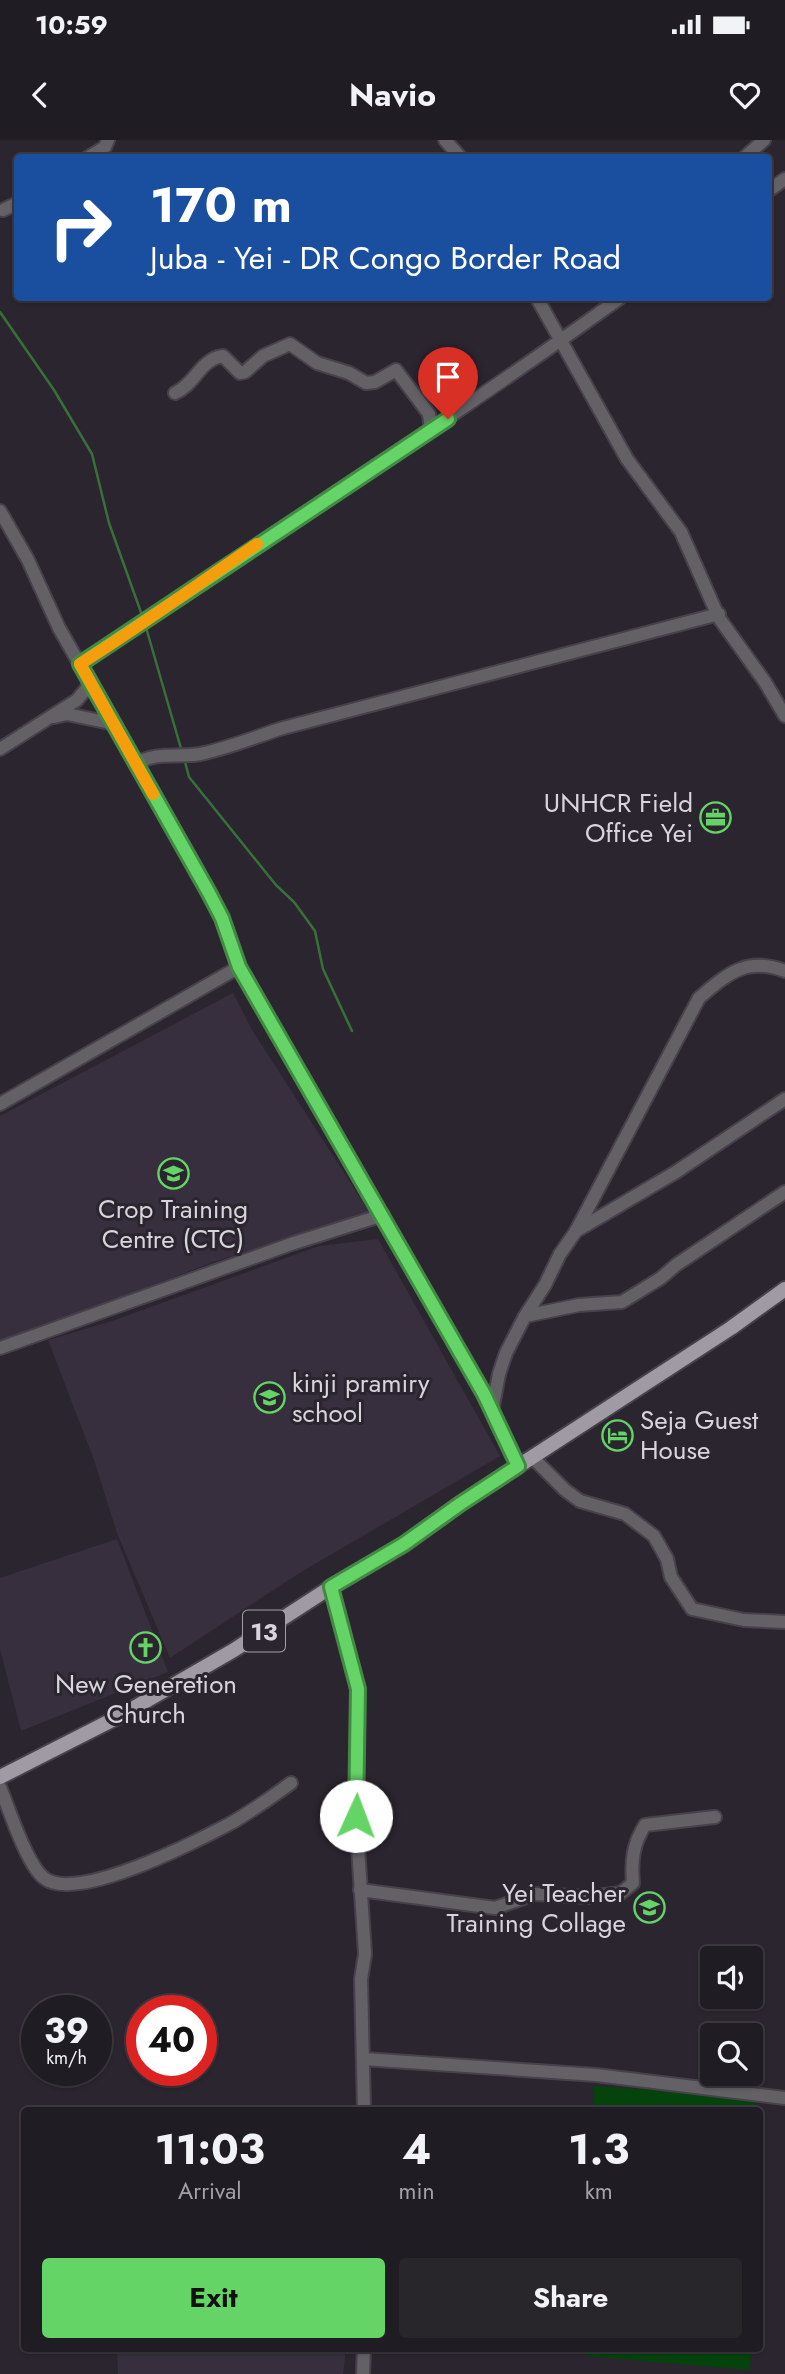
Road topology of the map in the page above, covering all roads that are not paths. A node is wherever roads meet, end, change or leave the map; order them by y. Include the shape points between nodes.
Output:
1 (108, 140) edge
2 (446, 140) edge
3 (764, 140) edge
4 (94, 154) edge
5 (458, 154) edge
6 (748, 154) edge
7 (539, 301) edge
8 (616, 301) edge
9 (560, 339) junction
10 (175, 393) dead end
11 (431, 430) junction
12 (0, 511) edge
13 (719, 614) junction
14 (80, 664) junction
15 (91, 683) junction
16 (785, 716) edge
17 (51, 717) junction
18 (115, 724) junction
19 (0, 749) edge
20 (136, 764) junction
21 (239, 967) junction
22 (785, 971) edge
23 (785, 1100) edge
24 (0, 1104) edge
25 (785, 1192) edge
26 (383, 1215) junction
27 (576, 1231) junction
28 (784, 1291) edge
29 (525, 1316) junction
30 (0, 1348) edge
31 (492, 1411) junction
32 (532, 1458) junction
33 (518, 1466) junction
34 (331, 1587) junction
35 (785, 1622) edge
36 (0, 1777) edge
37 (291, 1783) dead end
38 (0, 1787) edge
39 (715, 1816) dead end
40 (359, 1890) junction
41 (363, 2059) junction
42 (785, 2098) edge
43 (364, 2107) edge
44 (364, 2352) edge
45 (363, 2374) edge

1 - 4 street
2 - 5 street
3 - 6 street
7 - 9 street
8 - 9 street
9 - 11 street
9 - 13 street via 628,459 681,532
10 - 11 street via 215,357 223,356 240,373 290,344 317,363 366,383 396,370 429,414
11 - 14 street
12 - 14 street
13 - 16 street
13 - 20 street via 297,724 230,746 146,758
14 - 15 street
15 - 17 street via 77,700
15 - 18 street
17 - 18 street via 67,714
17 - 19 street
18 - 20 street
20 - 21 street via 222,918
21 - 24 street
21 - 26 street
22 - 27 street via 755,964 727,974 699,998
23 - 27 street
25 - 29 street via 622,1301
26 - 30 street
26 - 31 street
27 - 29 street
28 - 32 main road, 13
29 - 31 street via 506,1353
31 - 33 street
32 - 33 main road, 13
32 - 35 street via 580,1501 625,1514 654,1535 671,1577 692,1609 744,1620
33 - 34 main road, 13 via 404,1544
34 - 36 main road, 13 via 155,1697
34 - 40 street via 358,1689
37 - 38 street via 233,1822 180,1847 107,1878 71,1885 49,1881 36,1870
39 - 40 street via 645,1825 631,1862 633,1883 621,1893 588,1897 535,1894 495,1908
40 - 41 street via 365,1954 361,1979
41 - 42 street via 596,2075
41 - 43 street
44 - 45 street

